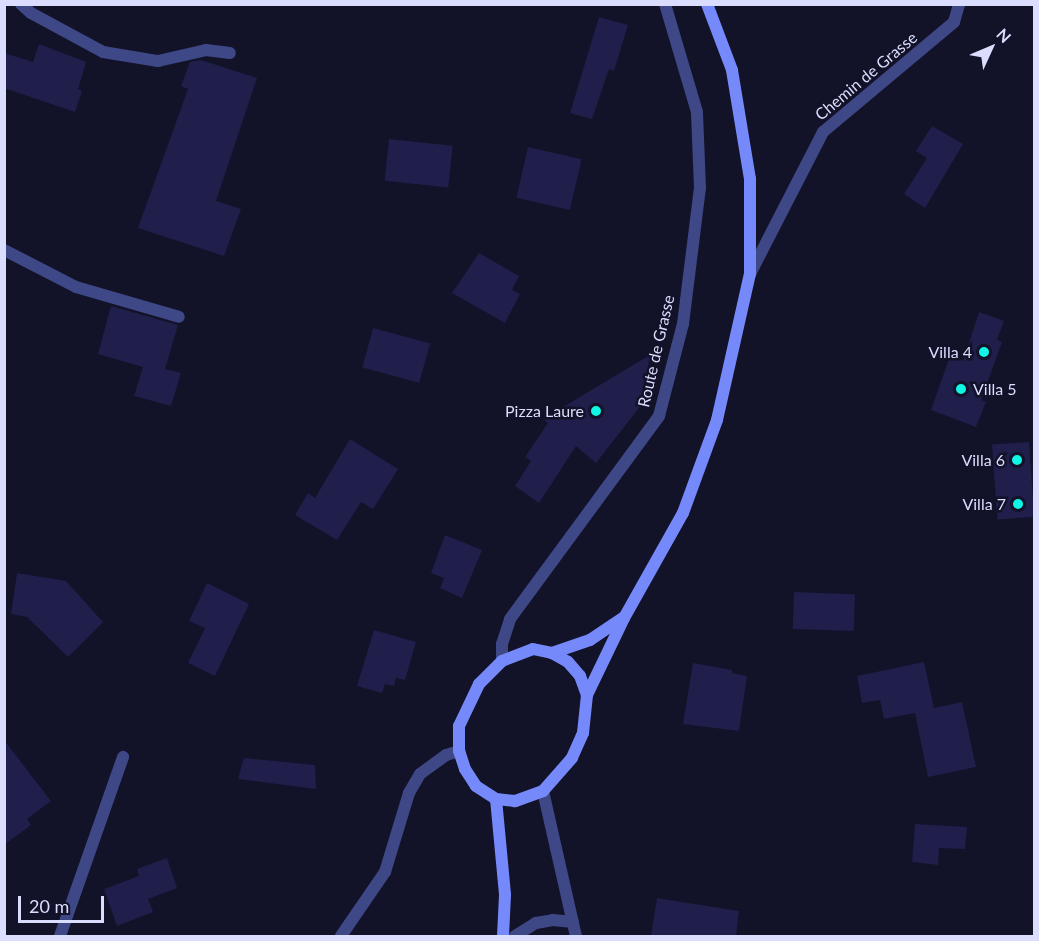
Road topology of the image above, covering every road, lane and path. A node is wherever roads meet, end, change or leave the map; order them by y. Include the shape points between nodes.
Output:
1 (21, 4) edge
2 (665, 4) edge
3 (707, 4) edge
4 (958, 4) edge
5 (230, 53) dead end
6 (4, 250) edge
7 (750, 274) junction
8 (179, 317) dead end
9 (624, 618) junction
10 (552, 653) junction
11 (502, 661) junction
12 (587, 694) junction
13 (459, 751) junction
14 (123, 757) dead end
15 (543, 791) junction
16 (496, 800) junction
17 (573, 922) junction
18 (60, 936) edge
19 (341, 936) edge
20 (503, 936) edge
21 (515, 936) edge
22 (576, 936) edge

1 - 5 street via 103,52 158,61 206,50
2 - 11 street, Route de Grasse via 697,112 700,188 682,324 659,416 510,619 502,644
3 - 7 main road via 732,70 750,179
4 - 7 street, Chemin de Grasse via 954,22 823,132
6 - 8 street via 76,287
7 - 9 main road via 717,420 683,513
9 - 10 main road via 590,640
9 - 12 main road
10 - 11 main road via 533,649
10 - 12 main road via 568,662 580,676
11 - 13 main road via 479,684 465,708 459,726
12 - 15 main road via 583,733 572,758
13 - 16 main road via 476,786
13 - 19 street via 446,754 420,774 409,793 385,872
14 - 18 street
15 - 16 main road via 515,801
15 - 17 street
16 - 20 main road via 505,895
17 - 21 street via 536,923
17 - 22 street

